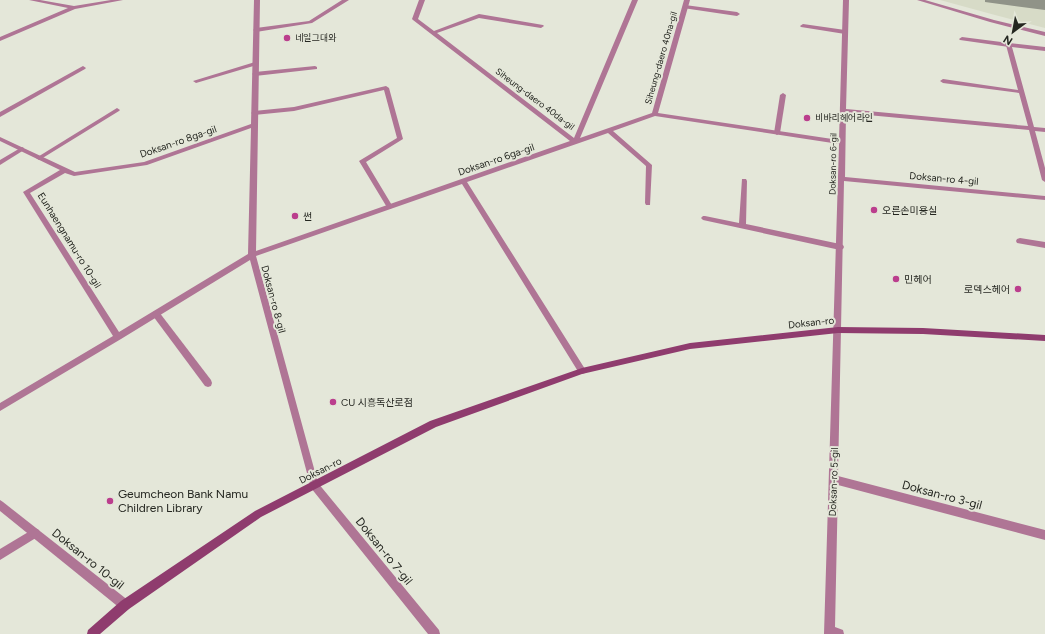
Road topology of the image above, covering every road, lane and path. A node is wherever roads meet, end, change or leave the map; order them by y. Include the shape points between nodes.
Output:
1 (32, 0) edge
2 (120, 0) edge
3 (257, 0) edge
4 (346, 0) edge
5 (422, 0) edge
6 (635, 0) edge
7 (687, 0) edge
8 (846, 0) edge
9 (920, 0) edge
10 (685, 7) junction
11 (74, 8) junction
12 (737, 14) dead end
13 (541, 26) dead end
14 (804, 26) dead end
15 (256, 30) junction
16 (845, 32) junction
17 (433, 33) junction
18 (1045, 34) edge
19 (0, 39) edge
20 (962, 39) dead end
21 (1009, 45) junction
22 (1045, 49) edge
23 (255, 64) junction
24 (83, 68) dead end
25 (315, 68) dead end
26 (255, 74) junction
27 (196, 82) dead end
28 (943, 82) dead end
29 (1021, 92) junction
30 (783, 95) dead end
31 (117, 110) dead end
32 (843, 111) junction
33 (254, 113) junction
34 (655, 114) junction
35 (0, 115) edge
36 (254, 125) junction
37 (1031, 128) junction
38 (609, 130) junction
39 (1045, 130) edge
40 (777, 133) junction
41 (0, 139) edge
42 (575, 142) junction
43 (843, 143) junction
44 (22, 149) junction
45 (39, 158) junction
46 (0, 163) edge
47 (65, 170) junction
48 (842, 179) junction
49 (1045, 180) edge
50 (463, 181) junction
51 (744, 181) dead end
52 (1045, 198) edge
53 (648, 203) dead end
54 (390, 207) junction
55 (705, 218) dead end
56 (742, 226) junction
57 (1020, 241) dead end
58 (1045, 245) edge
59 (840, 247) junction
60 (252, 255) junction
61 (156, 314) junction
62 (838, 330) junction
63 (118, 337) junction
64 (1045, 338) edge
65 (582, 371) junction
66 (208, 383) dead end
67 (0, 407) edge
68 (833, 480) junction
69 (314, 485) junction
70 (0, 505) edge
71 (35, 533) junction
72 (1045, 535) edge
73 (0, 555) edge
74 (125, 605) junction
75 (832, 633) edge
76 (92, 634) edge
77 (435, 634) edge

1 - 11 street
2 - 11 street
3 - 15 street, Doksan-ro 8-gil
4 - 15 street via 310,22
5 - 17 street, Siheung-daero 40da-gil via 415,19
6 - 42 street, Siheung-daero 40da-gil
7 - 10 street, Siheung-daero 40na-gil
8 - 16 street, Doksan-ro 6-gil
9 - 18 street
10 - 12 street, Siheung-daero 40na-gil
10 - 34 street, Siheung-daero 40na-gil
11 - 19 street
13 - 17 street via 479,16
14 - 16 street
15 - 23 street, Doksan-ro 8-gil
16 - 32 street, Doksan-ro 6-gil
17 - 42 street, Siheung-daero 40da-gil
20 - 21 street
21 - 22 street
21 - 29 street
23 - 26 street, Doksan-ro 8-gil
23 - 27 street
24 - 35 street
25 - 26 street
26 - 33 street, Doksan-ro 8-gil
28 - 29 street
29 - 37 street
30 - 40 street
31 - 45 street
32 - 37 street
32 - 43 street, Doksan-ro 6-gil
33 - 36 street, Doksan-ro 8-gil
33 - 54 street via 294,109 386,88 400,139 362,161
34 - 38 street, Doksan-ro 6ga-gil
34 - 40 street, Doksan-ro 6ga-gil
36 - 47 street, Doksan-ro 8ga-gil via 145,164 74,174
36 - 60 street, Doksan-ro 8-gil
37 - 39 street
37 - 49 street
38 - 42 street, Doksan-ro 6ga-gil
38 - 53 street via 649,165
40 - 43 street, Doksan-ro 6ga-gil
41 - 44 street, Doksan-ro 8ga-gil
42 - 50 street, Doksan-ro 6ga-gil
43 - 48 street, Doksan-ro 6-gil
44 - 45 street, Doksan-ro 8ga-gil
44 - 46 street
45 - 47 street, Doksan-ro 8ga-gil
47 - 63 street, Eunhaengnamu-ro 10-gil via 26,192
48 - 52 street, Doksan-ro 4-gil
48 - 59 street, Doksan-ro 6-gil
50 - 54 street, Doksan-ro 6ga-gil
50 - 65 street
51 - 56 street
54 - 60 street, Doksan-ro 6ga-gil
55 - 56 street
56 - 59 street
57 - 58 street
59 - 62 street, Doksan-ro 6-gil
60 - 61 street
60 - 69 street, Doksan-ro 8-gil
61 - 63 street
61 - 66 street
62 - 64 main road, Doksan-ro via 931,331
62 - 65 main road, Doksan-ro via 690,346
62 - 68 street, Doksan-ro 5-gil
63 - 67 street
65 - 69 main road, Doksan-ro via 433,424
68 - 72 street, Doksan-ro 3-gil
68 - 75 street, Doksan-ro 5-gil
69 - 74 main road, Doksan-ro via 258,514
69 - 77 street, Doksan-ro 7-gil
70 - 71 street, Doksan-ro 10-gil
71 - 73 street, Doksan-ro 10-gil
71 - 74 street, Doksan-ro 10-gil
74 - 76 main road, Doksan-ro

